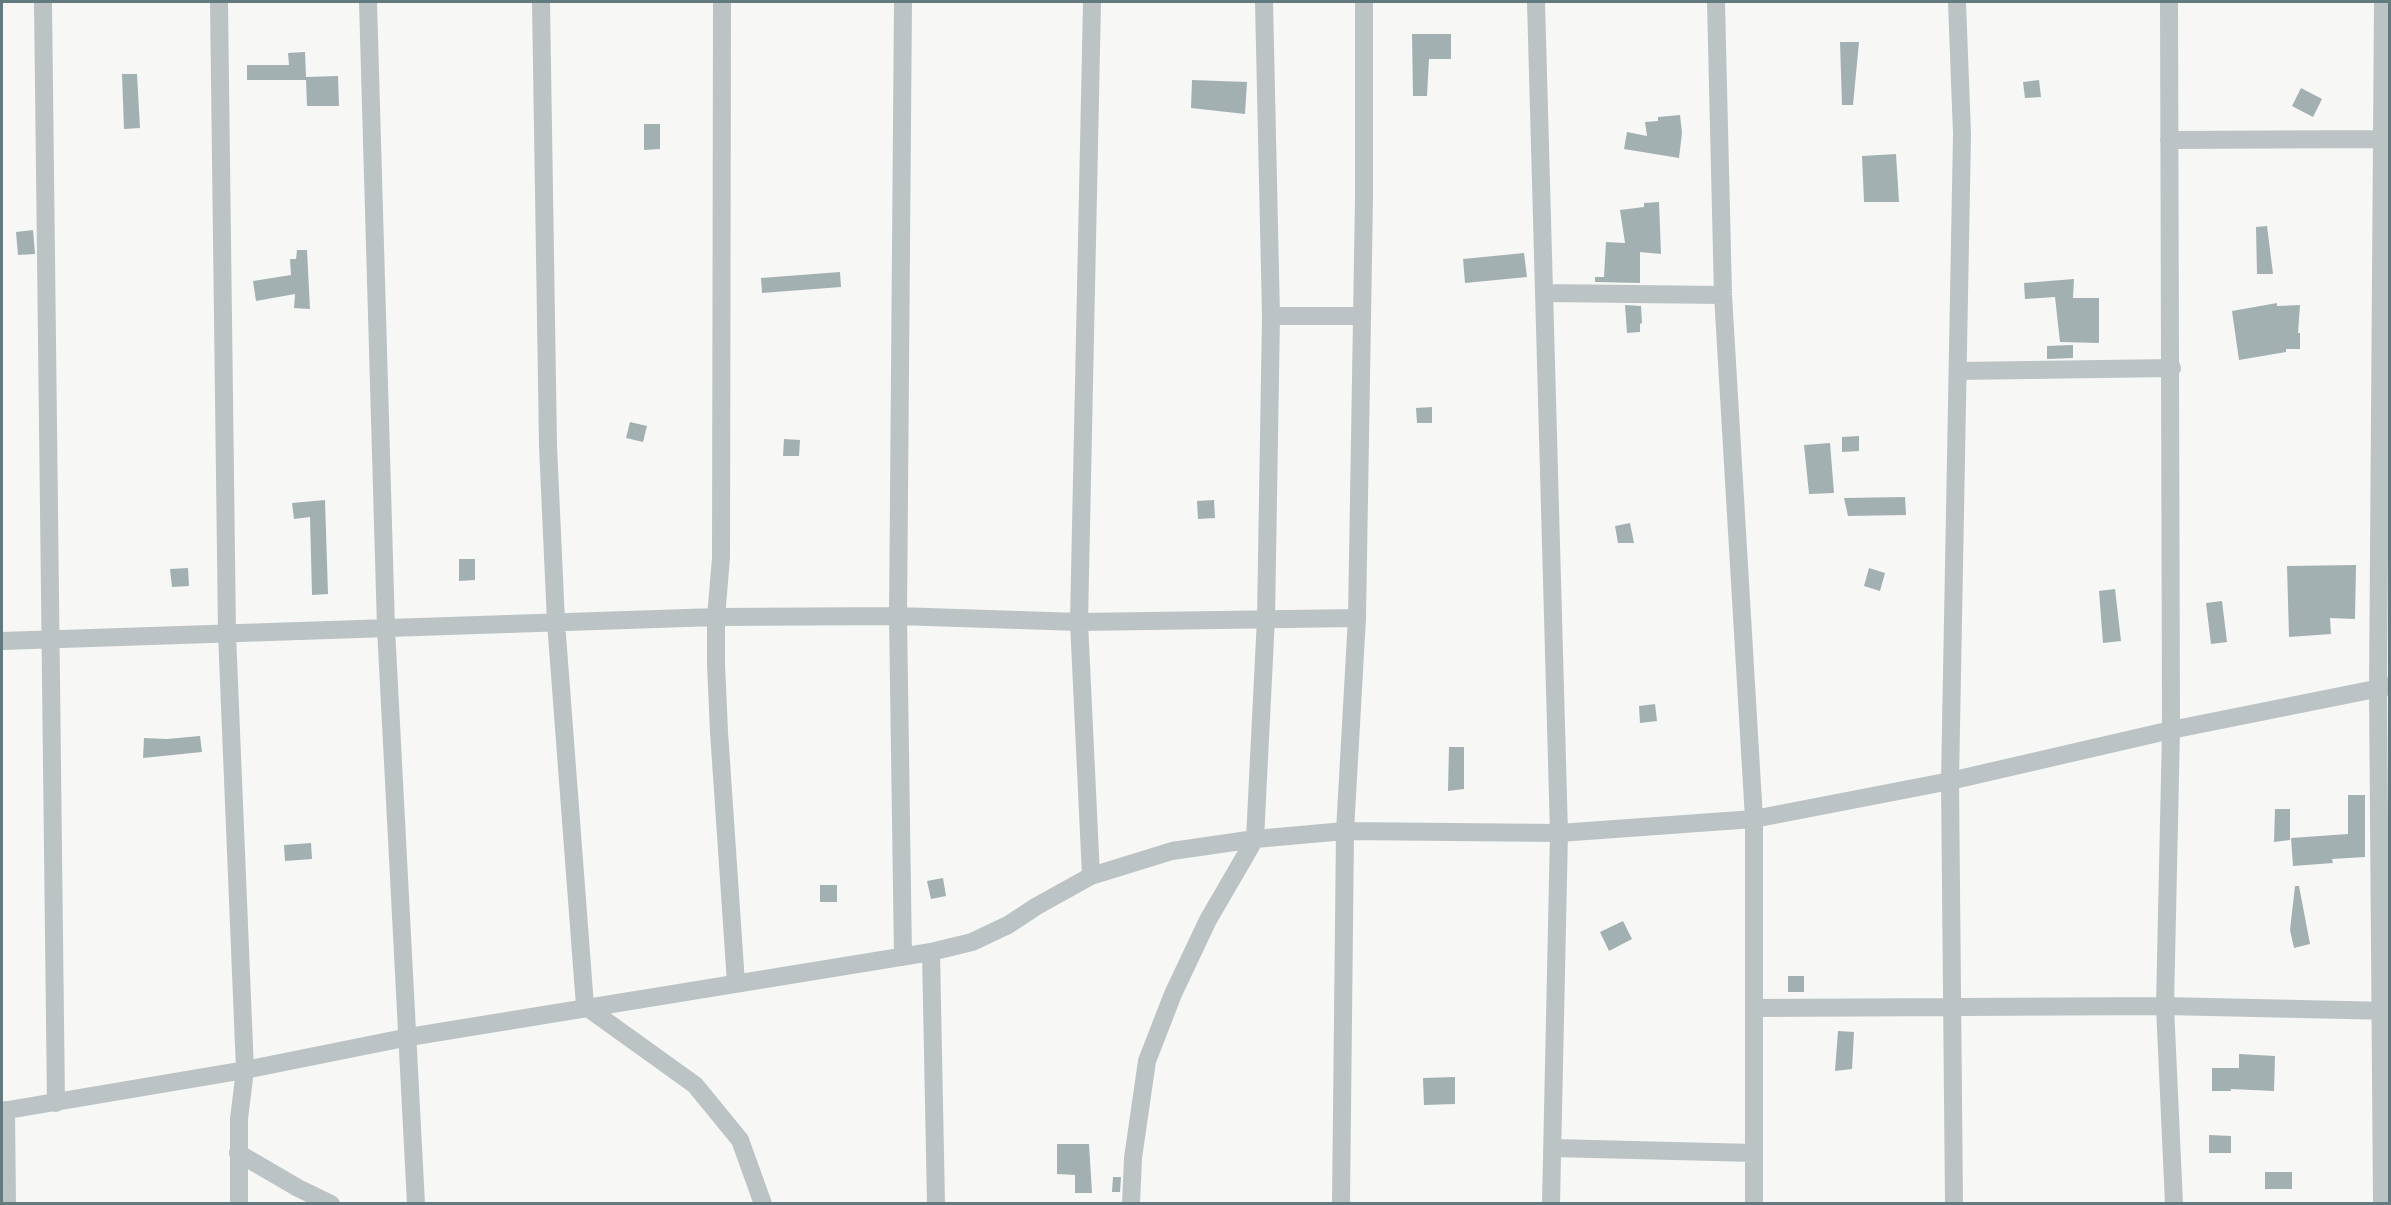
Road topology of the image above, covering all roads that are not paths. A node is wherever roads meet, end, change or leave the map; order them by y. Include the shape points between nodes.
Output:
1 (43, 2) edge
2 (219, 2) edge
3 (368, 2) edge
4 (541, 2) edge
5 (722, 2) edge
6 (903, 2) edge
7 (1092, 2) edge
8 (1264, 2) edge
9 (1364, 2) edge
10 (1536, 2) edge
11 (1716, 2) edge
12 (1957, 2) edge
13 (2169, 2) edge
14 (2383, 2) edge
15 (2381, 139) junction
16 (2169, 140) junction
17 (2385, 168) edge
18 (1544, 293) junction
19 (1723, 295) junction
20 (1272, 316) junction
21 (1362, 316) junction
22 (2172, 368) junction
23 (1959, 371) junction
24 (898, 616) junction
25 (716, 617) junction
26 (1266, 618) junction
27 (1357, 618) junction
28 (556, 622) junction
29 (1078, 622) junction
30 (386, 628) junction
31 (227, 633) junction
32 (51, 640) junction
33 (2, 641) edge
34 (2384, 687) edge
35 (2171, 730) junction
36 (1950, 781) junction
37 (1754, 819) junction
38 (1345, 831) junction
39 (1559, 833) junction
40 (1255, 839) junction
41 (1091, 876) junction
42 (932, 952) junction
43 (903, 957) junction
44 (736, 983) junction
45 (585, 1006) junction
46 (1953, 1006) junction
47 (2165, 1006) junction
48 (1755, 1008) junction
49 (2385, 1012) edge
50 (409, 1037) junction
51 (245, 1070) junction
52 (56, 1103) junction
53 (4, 1111) edge
54 (1552, 1148) junction
55 (238, 1153) junction
56 (1754, 1153) junction
57 (7, 1203) edge
58 (239, 1203) edge
59 (332, 1203) edge
60 (416, 1203) edge
61 (763, 1203) edge
62 (936, 1203) edge
63 (1131, 1203) edge
64 (1341, 1203) edge
65 (1551, 1203) edge
66 (1754, 1203) edge
67 (1954, 1203) edge
68 (2174, 1203) edge
69 (2382, 1203) edge

1 - 32 street
2 - 31 street
3 - 30 street
4 - 28 street via 548,434
5 - 25 street via 721,558
6 - 24 street
7 - 29 street
8 - 20 street
9 - 21 street
10 - 18 street
11 - 19 street
12 - 23 street via 1962,134
13 - 16 street
14 - 15 street
15 - 16 street
15 - 17 street
16 - 22 street
17 - 34 street
18 - 19 street
18 - 39 street
19 - 37 street
20 - 21 street
20 - 26 street
21 - 27 street
22 - 23 street
22 - 35 street
23 - 36 street
24 - 25 street
24 - 29 street
24 - 43 street
25 - 28 street
25 - 44 street via 718,732
26 - 27 street
26 - 29 street
26 - 40 street
27 - 38 street
28 - 30 street
28 - 45 street
29 - 41 street
30 - 31 street
30 - 50 street
31 - 32 street
31 - 51 street
32 - 33 street
32 - 52 street
34 - 35 street
34 - 49 street
35 - 36 street
35 - 47 street
36 - 37 street
36 - 46 street
37 - 39 street
37 - 48 street
38 - 39 street
38 - 40 street
38 - 64 street
39 - 54 street
40 - 41 street via 1172,851
40 - 63 street via 1208,920 1147,1061 1133,1158
41 - 42 street via 1008,925 972,942
42 - 43 street
42 - 62 street
43 - 44 street
44 - 45 street
45 - 50 street
45 - 61 street via 695,1085 740,1140
46 - 47 street
46 - 48 street
46 - 67 street
47 - 49 street
47 - 68 street
48 - 56 street
49 - 69 street
50 - 51 street
50 - 60 street
51 - 52 street
51 - 55 street
52 - 53 street
53 - 57 street
54 - 56 street
54 - 65 street
55 - 58 street
55 - 59 street
56 - 66 street

